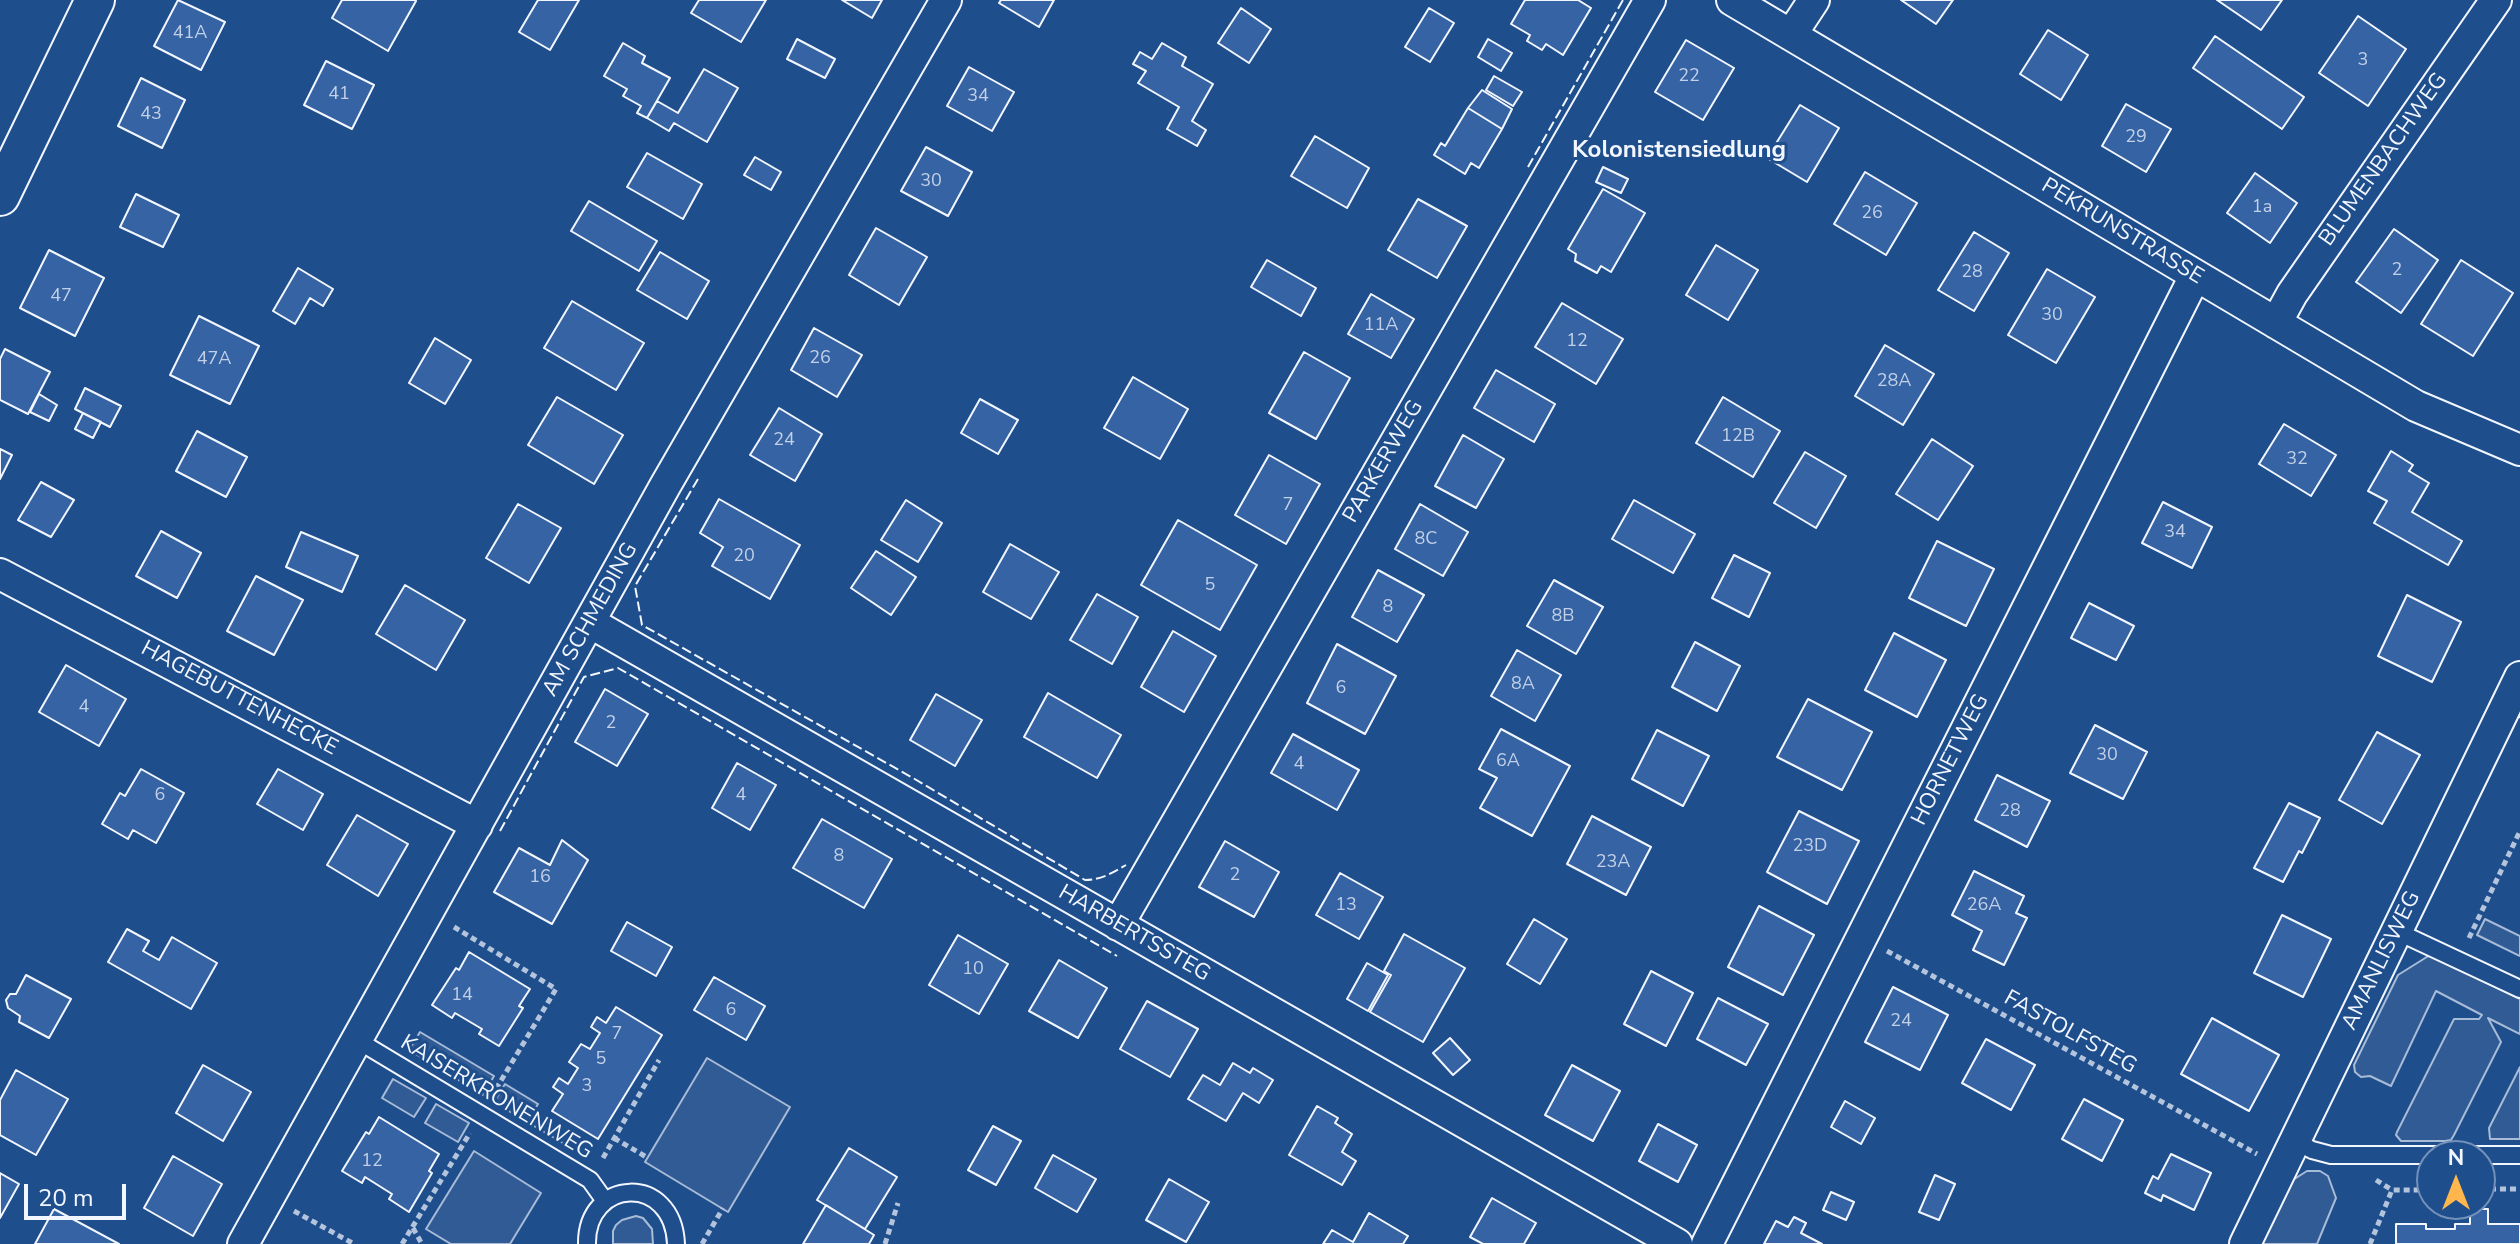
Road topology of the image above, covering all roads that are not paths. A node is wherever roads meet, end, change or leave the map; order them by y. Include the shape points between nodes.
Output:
1 (95, 0) edge
2 (946, 0) edge
3 (1650, 0) edge
4 (1732, 0) edge
5 (1814, 0) edge
6 (2496, 0) edge
7 (1791, 35) junction
8 (0, 196) edge
9 (2195, 276) junction
10 (2276, 323) junction
11 (2520, 450) edge
12 (0, 574) edge
13 (591, 623) junction
14 (2520, 677) edge
15 (477, 825) junction
16 (1118, 925) junction
17 (2396, 931) junction
18 (2520, 989) edge
19 (357, 1040) junction
20 (2295, 1141) junction
21 (2520, 1155) edge
22 (605, 1201) junction
23 (243, 1244) edge
24 (587, 1244) edge
25 (676, 1244) edge
26 (1677, 1244) edge
27 (1707, 1244) edge
28 (2245, 1244) edge

1 - 8 street
2 - 13 street, AM SCHMEDING
3 - 16 street, PARKERWEG
4 - 7 street, PEKRUNSTRASSE
5 - 7 street
6 - 10 street, BLUMENBACHWEG
7 - 9 street, PEKRUNSTRASSE
9 - 10 street, PEKRUNSTRASSE
9 - 27 street, HORNETWEG
10 - 11 street, PEKRUNSTRASSE via 2416,406
12 - 15 street, HAGEBUTTENHECKE
13 - 15 street, AM SCHMEDING
13 - 16 street, HARBERTSSTEG
14 - 17 street, AMANLISWEG
15 - 19 street, AM SCHMEDING
16 - 26 street, HARBERTSSTEG
17 - 18 lane
17 - 20 street, AMANLISWEG
19 - 22 lane, KAISERKRONENWEG via 590,1180
19 - 23 street, AM SCHMEDING
20 - 21 lane via 2331,1155
20 - 28 street, AMANLISWEG
22 - 24 lane via 593,1214
22 - 25 lane via 622,1193 656,1199 669,1212

